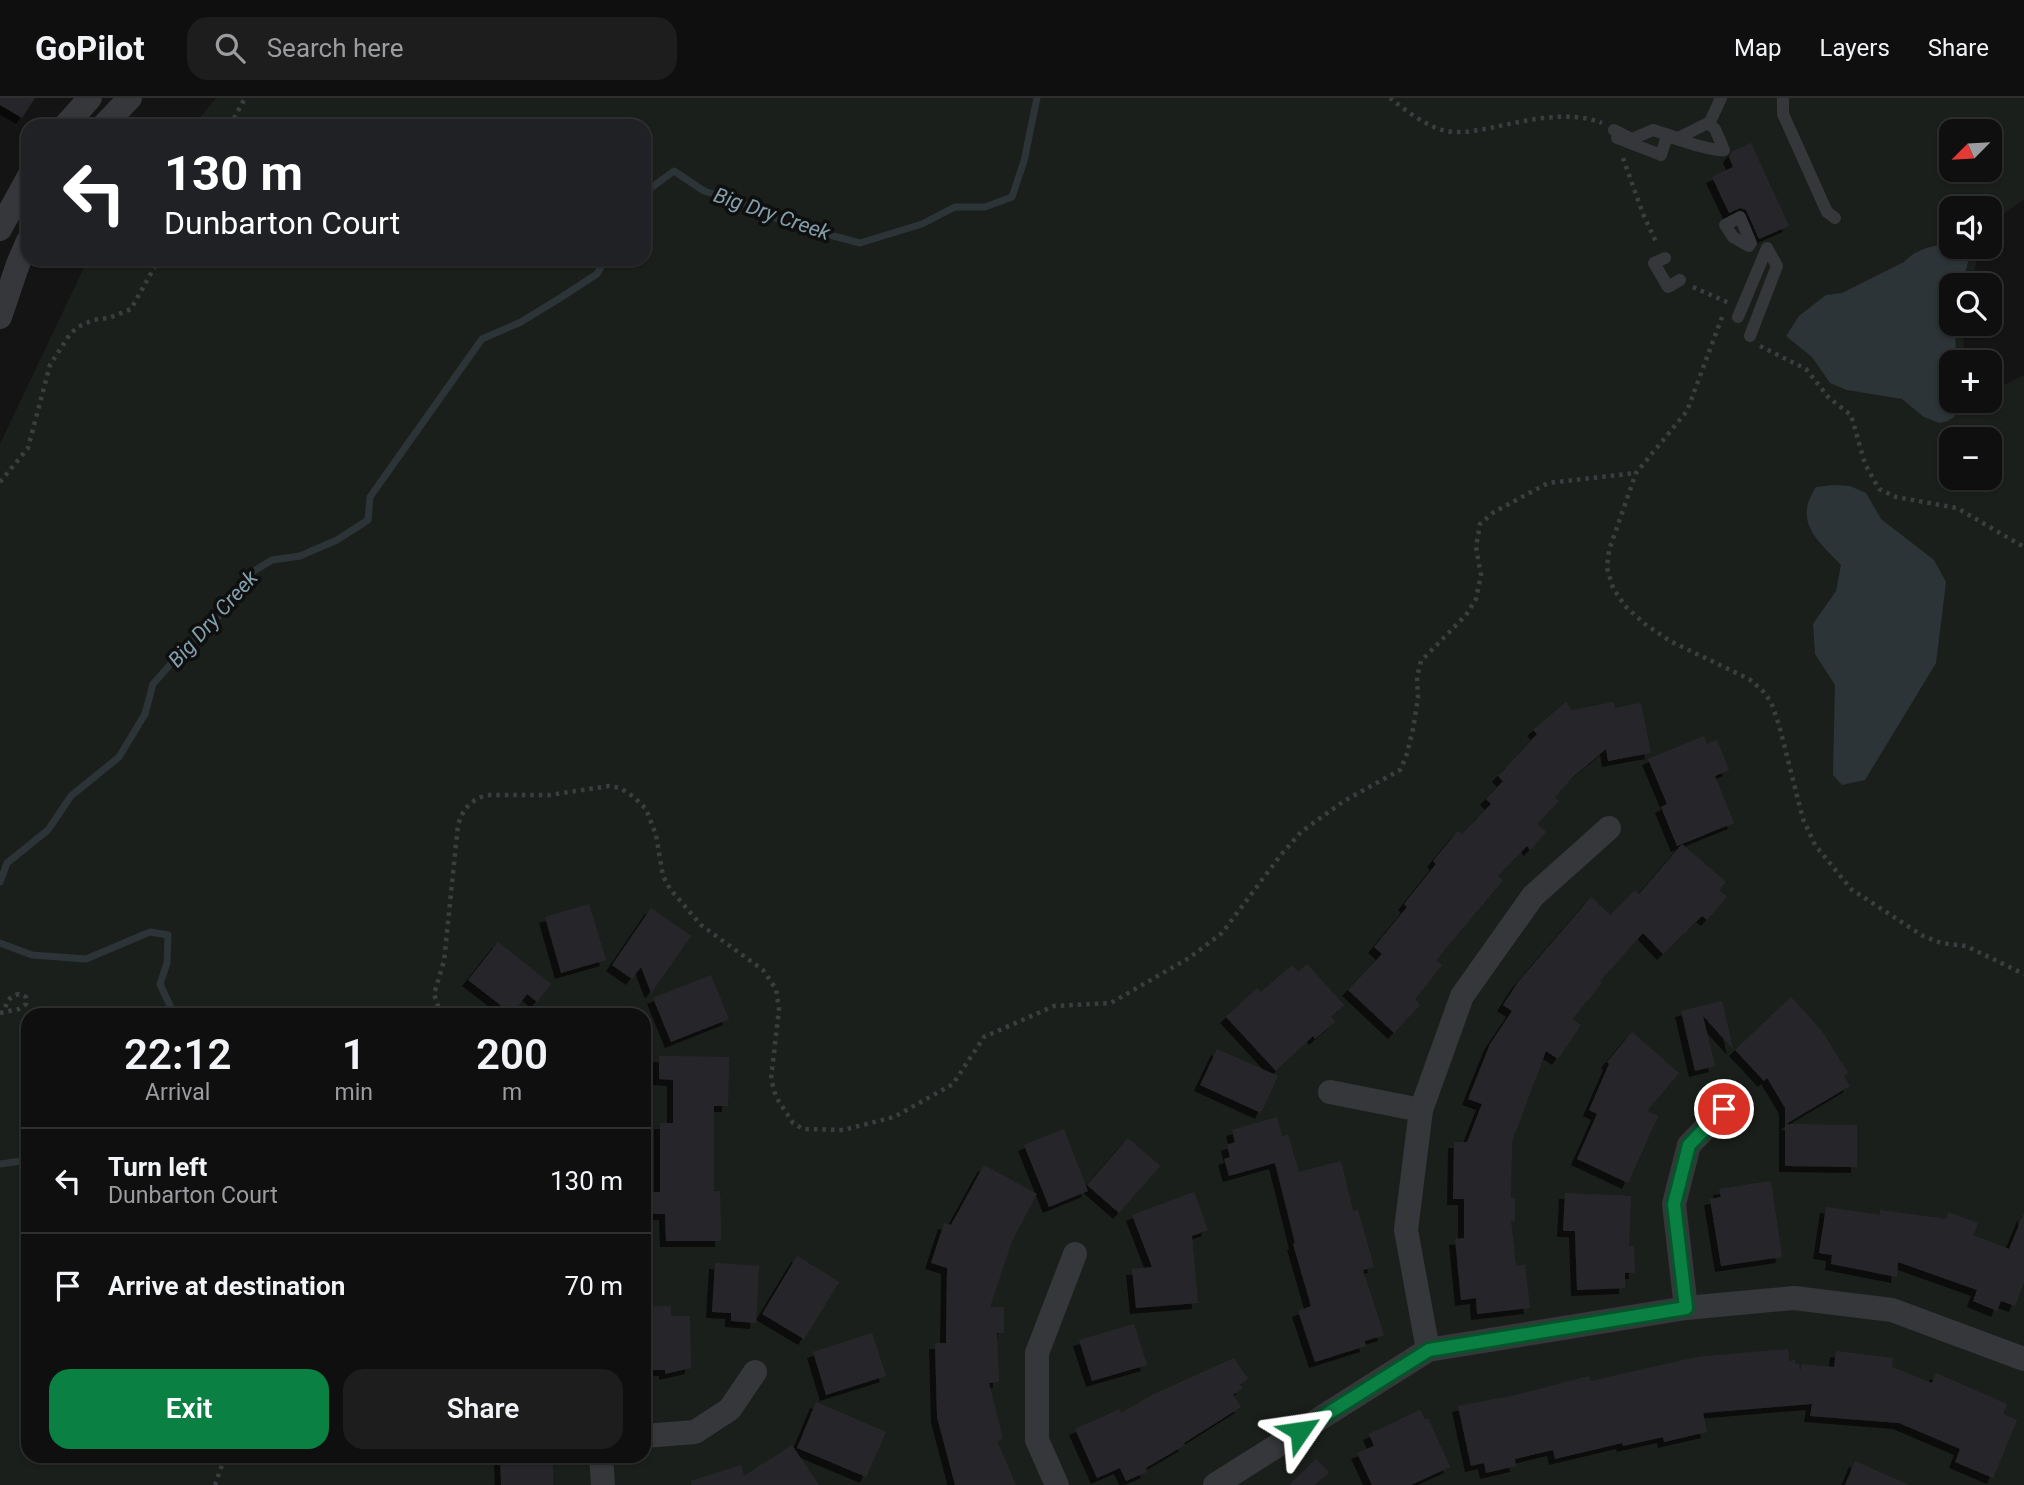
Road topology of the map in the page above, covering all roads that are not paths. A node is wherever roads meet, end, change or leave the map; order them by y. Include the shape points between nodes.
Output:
1 (90, 98) edge
2 (130, 98) edge
3 (1721, 98) edge
4 (1783, 99) edge
5 (71, 119) edge
6 (110, 119) edge
7 (1709, 124) junction
8 (21, 191) edge
9 (1835, 218) dead end
10 (0, 229) edge
11 (21, 257) edge
12 (1665, 257) road end
13 (1679, 280) road end
14 (0, 317) edge
15 (1738, 317) road end
16 (1750, 336) road end
17 (1609, 828) dead end
18 (1330, 1092) dead end
19 (1724, 1109) dead end
20 (1421, 1111) junction
21 (1075, 1254) dead end
22 (1686, 1308) junction
23 (1429, 1350) junction
24 (2024, 1359) edge
25 (755, 1372) dead end
26 (651, 1435) edge
27 (601, 1463) edge
28 (603, 1485) edge
29 (1057, 1485) edge
30 (1215, 1485) edge

1 - 5 street
2 - 6 street
3 - 7 lane
4 - 9 lane via 1783,114 1827,212
7 - 7 lane via 1678,138 1653,130 1632,139 1615,134 1661,155 1667,136 1717,152 1724,150
8 - 10 street
11 - 14 street
12 - 13 lane via 1654,263 1668,287
15 - 16 lane via 1766,248 1777,267
17 - 20 street via 1533,896 1462,996
18 - 20 street
19 - 22 street via 1689,1145 1674,1204
20 - 23 street via 1406,1230
21 - 29 street via 1037,1353 1037,1440
22 - 23 street
22 - 24 street via 1794,1297 1892,1310
23 - 30 street
25 - 26 street via 730,1409 695,1432
27 - 28 street

